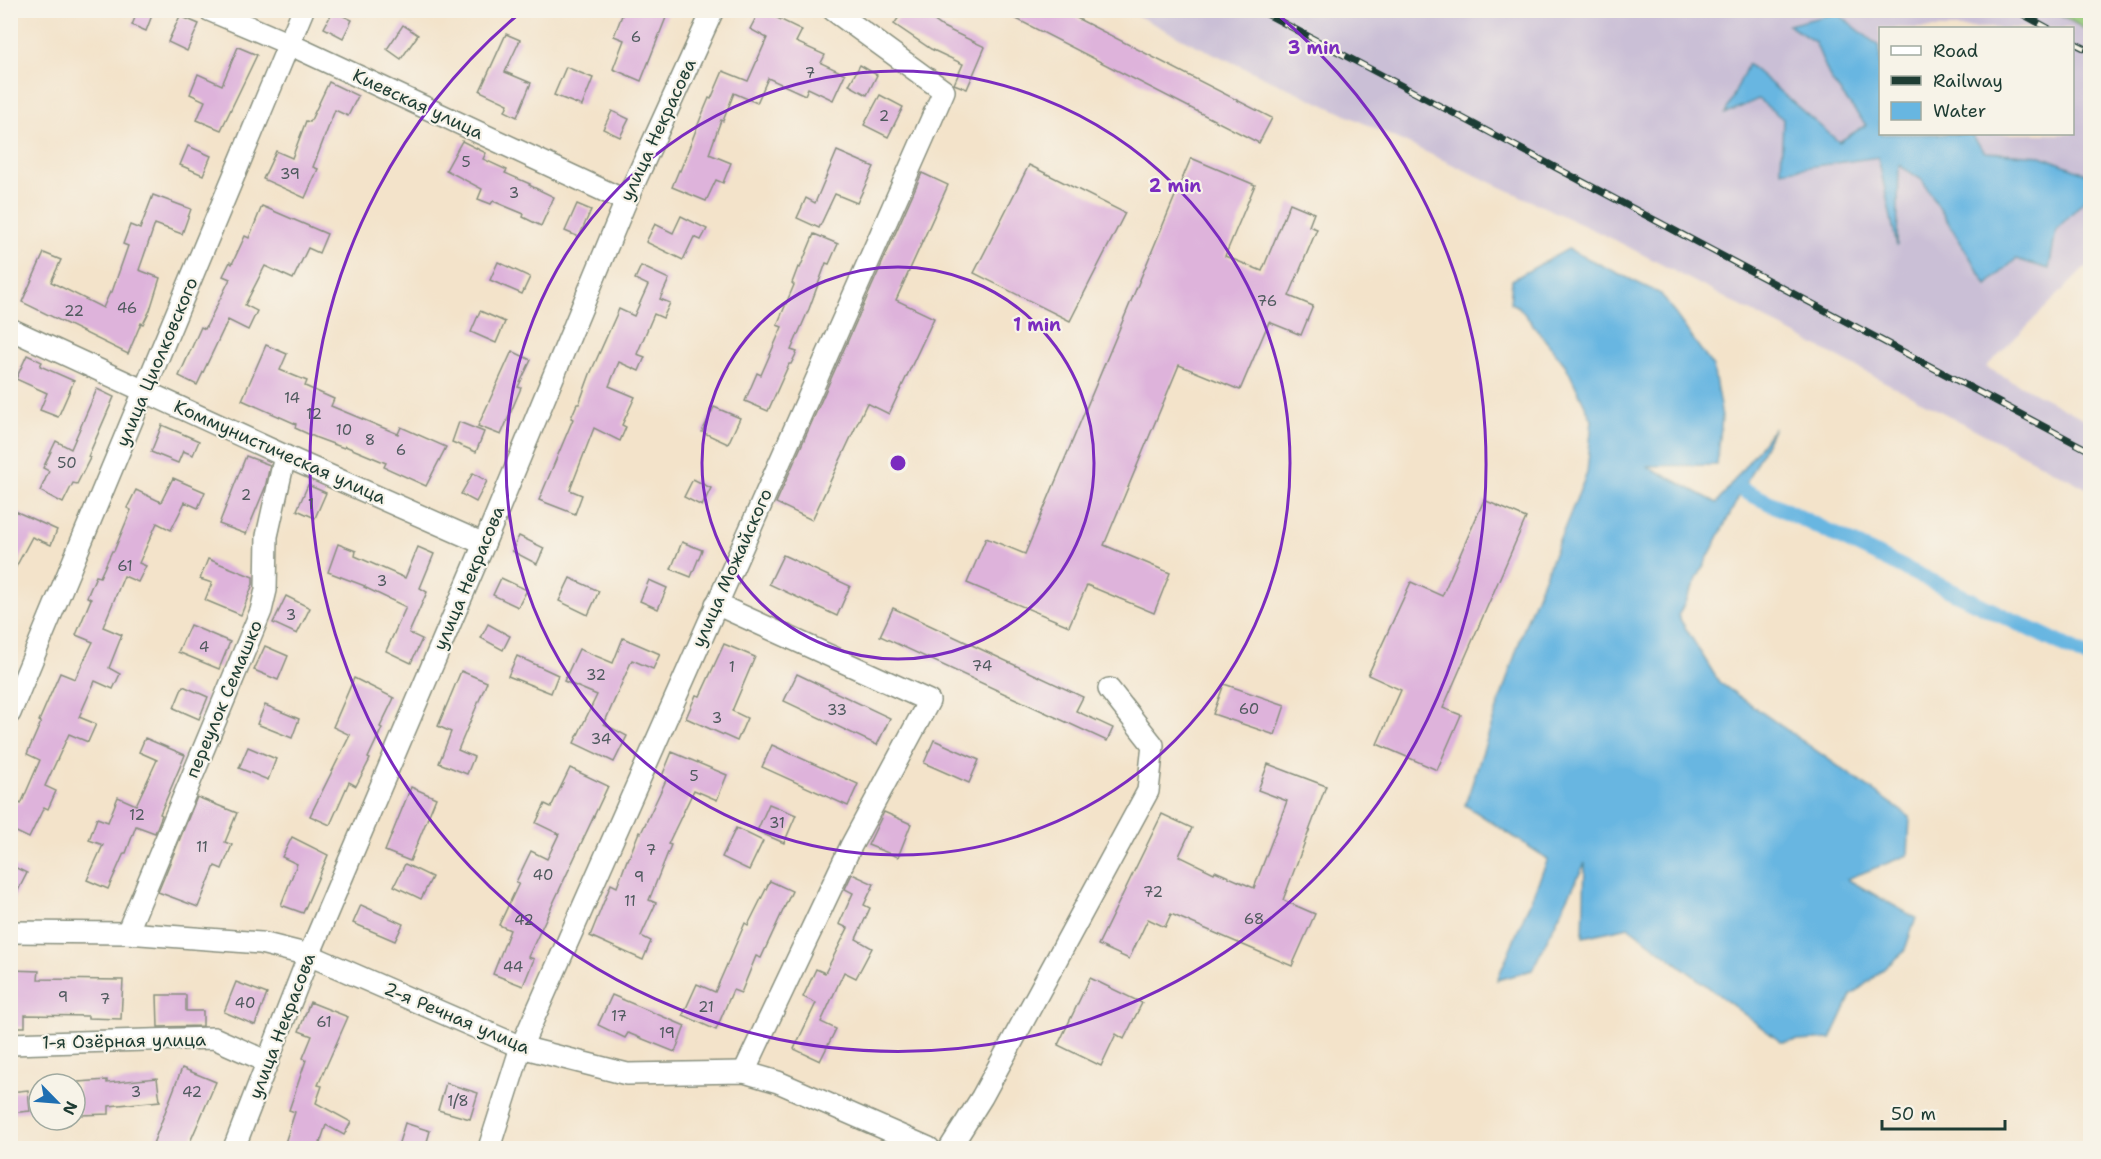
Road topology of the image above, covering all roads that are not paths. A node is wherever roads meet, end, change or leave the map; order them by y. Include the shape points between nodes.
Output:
1 (209, 10) edge
2 (303, 10) edge
3 (713, 10) edge
4 (833, 10) edge
5 (289, 44) junction
6 (626, 201) junction
7 (10, 329) edge
8 (146, 391) junction
9 (285, 456) junction
10 (484, 544) junction
11 (716, 604) junction
12 (1109, 689) dead end
13 (10, 713) edge
14 (10, 932) edge
15 (127, 933) junction
16 (309, 955) junction
17 (10, 1044) edge
18 (521, 1047) junction
19 (268, 1062) junction
20 (744, 1072) junction
21 (234, 1149) edge
22 (489, 1149) edge
23 (930, 1149) edge
24 (950, 1149) edge

1 - 5 street, Киевская улица
2 - 5 street, улица Циолковского
3 - 6 street, улица Некрасова
4 - 11 street, улица Можайского via 944,91
5 - 6 street, Киевская улица
5 - 8 street, улица Циолковского
6 - 10 street, улица Некрасова
7 - 8 street, Коммунистическая улица
8 - 9 street, Коммунистическая улица
8 - 13 street, улица Циолковского
9 - 10 street, Коммунистическая улица
9 - 15 street, переулок Семашко via 267,536 266,590 261,611
10 - 16 street, улица Некрасова
11 - 18 street, улица Можайского
11 - 20 street via 929,701 850,846
12 - 24 street via 1153,745 1148,791
14 - 15 street, 2-я Речная улица
15 - 16 street, 2-я Речная улица via 261,943
16 - 18 street, 2-я Речная улица
16 - 19 street, улица Некрасова
17 - 19 street, 1-я Озёрная улица via 214,1038
18 - 20 street, 2-я Речная улица via 627,1074
18 - 22 street, улица Можайского
19 - 21 street, улица Некрасова
20 - 23 street, 2-я Речная улица via 778,1082

